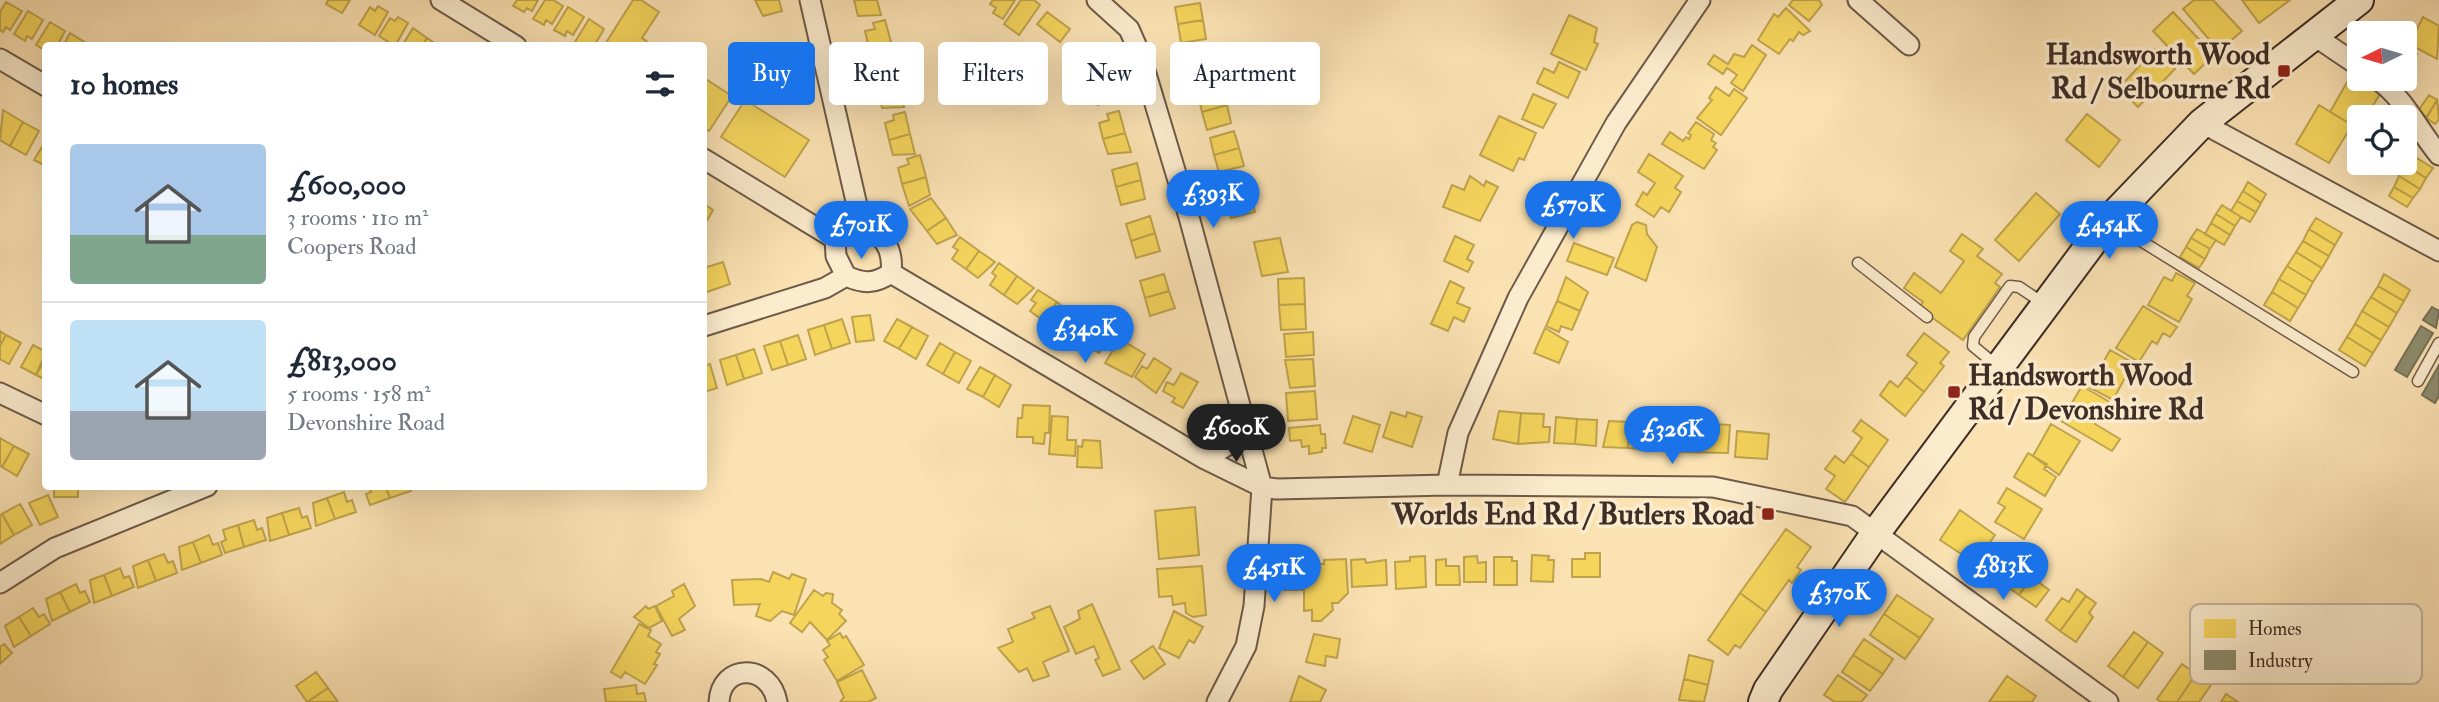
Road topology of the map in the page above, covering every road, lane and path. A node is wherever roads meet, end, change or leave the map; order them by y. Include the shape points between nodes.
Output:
1 (441, 0) edge
2 (810, 0) edge
3 (1700, 0) edge
4 (1858, 0) edge
5 (2359, 0) edge
6 (1104, 2) edge
7 (2314, 35) junction
8 (509, 42) edge
9 (1909, 45) dead end
10 (2347, 58) edge
11 (0, 60) edge
12 (42, 84) edge
13 (2394, 91) edge
14 (2202, 122) junction
15 (2439, 155) edge
16 (707, 161) edge
17 (2108, 221) junction
18 (861, 223) junction
19 (835, 239) junction
20 (2439, 251) edge
21 (1858, 263) dead end
22 (891, 273) junction
23 (846, 276) junction
24 (2046, 304) junction
25 (1927, 317) dead end
26 (707, 325) edge
27 (2439, 343) edge
28 (1999, 367) junction
29 (2353, 372) dead end
30 (2418, 381) dead end
31 (0, 393) edge
32 (42, 413) edge
33 (1246, 434) junction
34 (1205, 459) junction
35 (1447, 485) junction
36 (1262, 487) junction
37 (192, 490) edge
38 (1875, 534) junction
39 (0, 583) edge
40 (719, 702) edge
41 (777, 702) edge
42 (1217, 702) edge
43 (1763, 702) edge
44 (2108, 702) edge

1 - 8 street
2 - 18 street
3 - 35 street via 1616,123 1518,298 1458,433
4 - 9 street
5 - 7 main road
6 - 33 street via 1129,29 1140,54
7 - 10 street
7 - 14 main road
11 - 12 street
13 - 15 street
14 - 17 main road
14 - 20 street
16 - 19 street
17 - 24 main road
17 - 29 lane
18 - 19 street via 845,226
18 - 22 street via 888,244
19 - 23 street via 836,256
21 - 25 lane
22 - 23 street via 877,282 862,283
22 - 34 street
23 - 26 street via 825,288
24 - 28 main road
24 - 28 lane via 2010,286 1969,346
27 - 30 lane
28 - 38 main road
31 - 32 street
33 - 34 street
33 - 36 street
34 - 36 street
35 - 36 street
35 - 38 street via 1713,487 1852,516
36 - 42 street via 1254,606 1246,646
37 - 39 street via 55,548
38 - 43 main road
38 - 44 street
40 - 41 street via 723,684 736,674 751,672 765,677 775,689

